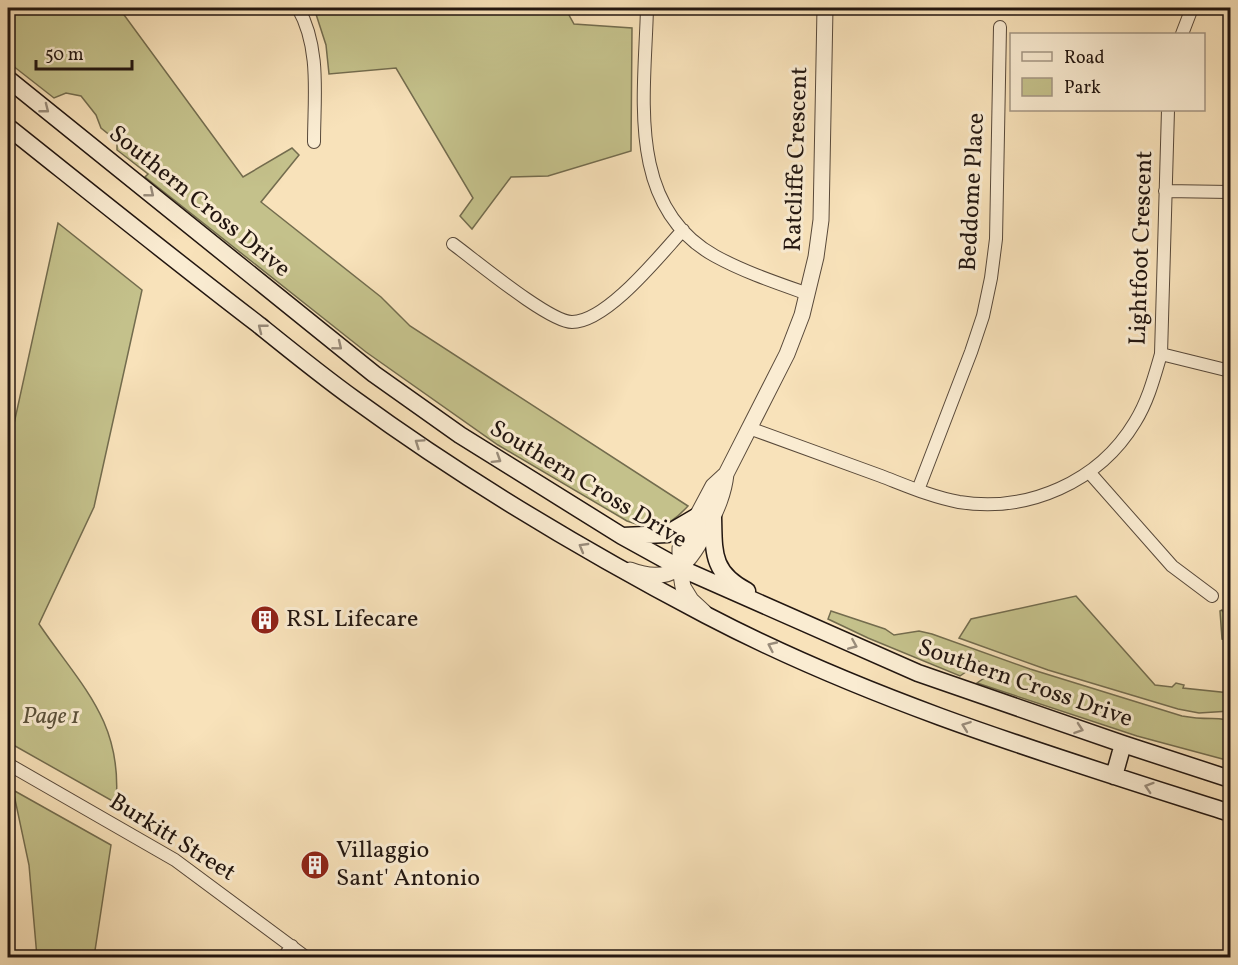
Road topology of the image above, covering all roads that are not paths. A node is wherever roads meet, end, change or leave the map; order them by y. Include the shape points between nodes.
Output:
1 (298, 8) edge
2 (647, 8) edge
3 (825, 8) edge
4 (1192, 8) edge
5 (1000, 27) dead end
6 (1182, 33) edge
7 (8, 79) edge
8 (1168, 111) edge
9 (8, 127) edge
10 (314, 142) dead end
11 (1165, 191) junction
12 (1230, 192) edge
13 (683, 230) junction
14 (453, 244) dead end
15 (808, 294) junction
16 (1161, 354) junction
17 (1230, 371) edge
18 (749, 428) junction
19 (1089, 472) junction
20 (726, 474) junction
21 (918, 490) junction
22 (713, 516) junction
23 (696, 517) junction
24 (622, 536) junction
25 (609, 562) junction
26 (680, 568) junction
27 (1212, 596) dead end
28 (708, 616) junction
29 (799, 622) junction
30 (1123, 744) junction
31 (8, 764) edge
32 (1114, 776) junction
33 (1230, 779) edge
34 (1230, 813) edge
35 (292, 946) junction
36 (283, 957) edge
37 (307, 957) edge

1 - 10 street via 314,58
2 - 13 street via 646,155 662,202
3 - 15 street, Ratcliffe Crescent via 821,219
4 - 6 street
5 - 21 street, Beddome Place via 996,239 991,278 971,352
7 -> 24 main road, Southern Cross Drive via 374,374 460,435
8 - 11 street, Lightfoot Crescent
25 -> 9 main road via 476,483 355,400
11 - 12 street
11 - 16 street, Lightfoot Crescent
13 - 14 street via 623,295 588,320 570,322 551,314
13 - 15 street via 714,256
15 - 18 street, Ratcliffe Crescent via 787,354
16 - 17 street
16 - 19 street, Lightfoot Crescent via 1151,390 1135,422 1114,450
18 - 20 street, Ratcliffe Crescent
18 - 21 street, Lightfoot Crescent
19 - 21 street, Lightfoot Crescent via 1048,494 1004,504 958,502
19 - 27 street via 1172,566
20 - 22 street, Ratcliffe Crescent via 724,491
20 - 23 street, Ratcliffe Crescent via 713,486
22 - 26 street, Ratcliffe Crescent via 694,554
22 - 29 main road via 714,557 723,572 736,585
23 - 24 main road via 667,534
23 - 26 street, Ratcliffe Crescent via 680,548
24 - 26 main road, Southern Cross Drive
25 - 26 street via 643,575 661,575
25 - 28 main road
26 - 28 street, Ratcliffe Crescent via 683,587
26 - 29 main road, Southern Cross Drive
32 -> 28 main road via 902,703
29 -> 30 main road, Southern Cross Drive via 918,672
30 - 32 main road
30 - 33 main road, Southern Cross Drive
31 - 35 street, Burkitt Street via 175,860
34 -> 32 main road
35 - 36 street
35 - 37 street, Burkitt Street

